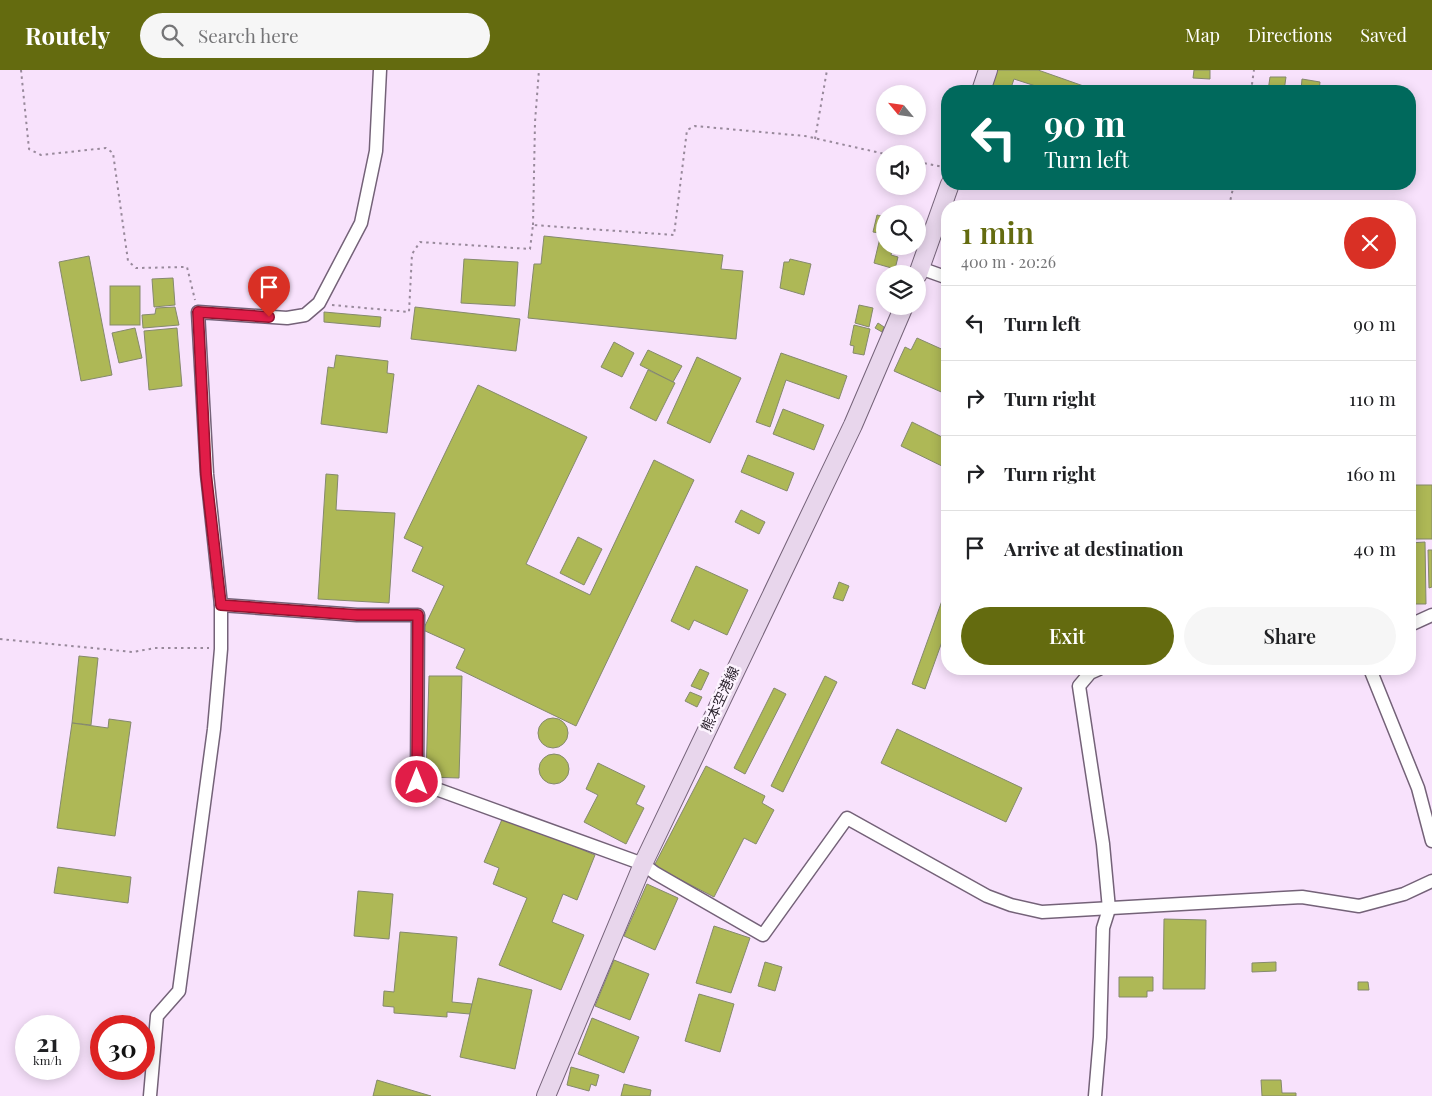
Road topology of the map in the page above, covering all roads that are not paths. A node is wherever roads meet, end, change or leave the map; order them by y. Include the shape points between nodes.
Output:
1 (380, 70) edge
2 (988, 70) edge
3 (983, 85) edge
4 (941, 209) edge
5 (921, 265) edge
6 (926, 273) edge
7 (941, 276) edge
8 (900, 315) edge
9 (221, 605) junction
10 (1432, 615) edge
11 (1416, 623) edge
12 (1088, 675) edge
13 (1372, 675) edge
14 (1432, 840) edge
15 (643, 864) junction
16 (1432, 881) edge
17 (1109, 909) junction
18 (548, 1094) edge
19 (150, 1096) edge
20 (1095, 1096) edge

1 - 9 street via 376,151 361,223 319,303 305,315 287,318 198,312 206,474
2 - 3 main road
4 - 5 main road
6 - 7 street
8 - 15 main road, 熊本空港線 via 852,425
9 - 15 street via 357,615 418,615 417,782
9 - 19 street via 214,729 179,991 157,1016
10 - 11 street
12 - 17 street via 1079,686 1103,844
13 - 14 street via 1418,788
15 - 17 street via 763,935 848,818 986,896 1011,905 1042,912
15 - 18 main road, 熊本空港線
16 - 17 street via 1404,894 1359,906 1302,897
17 - 20 street via 1103,928

